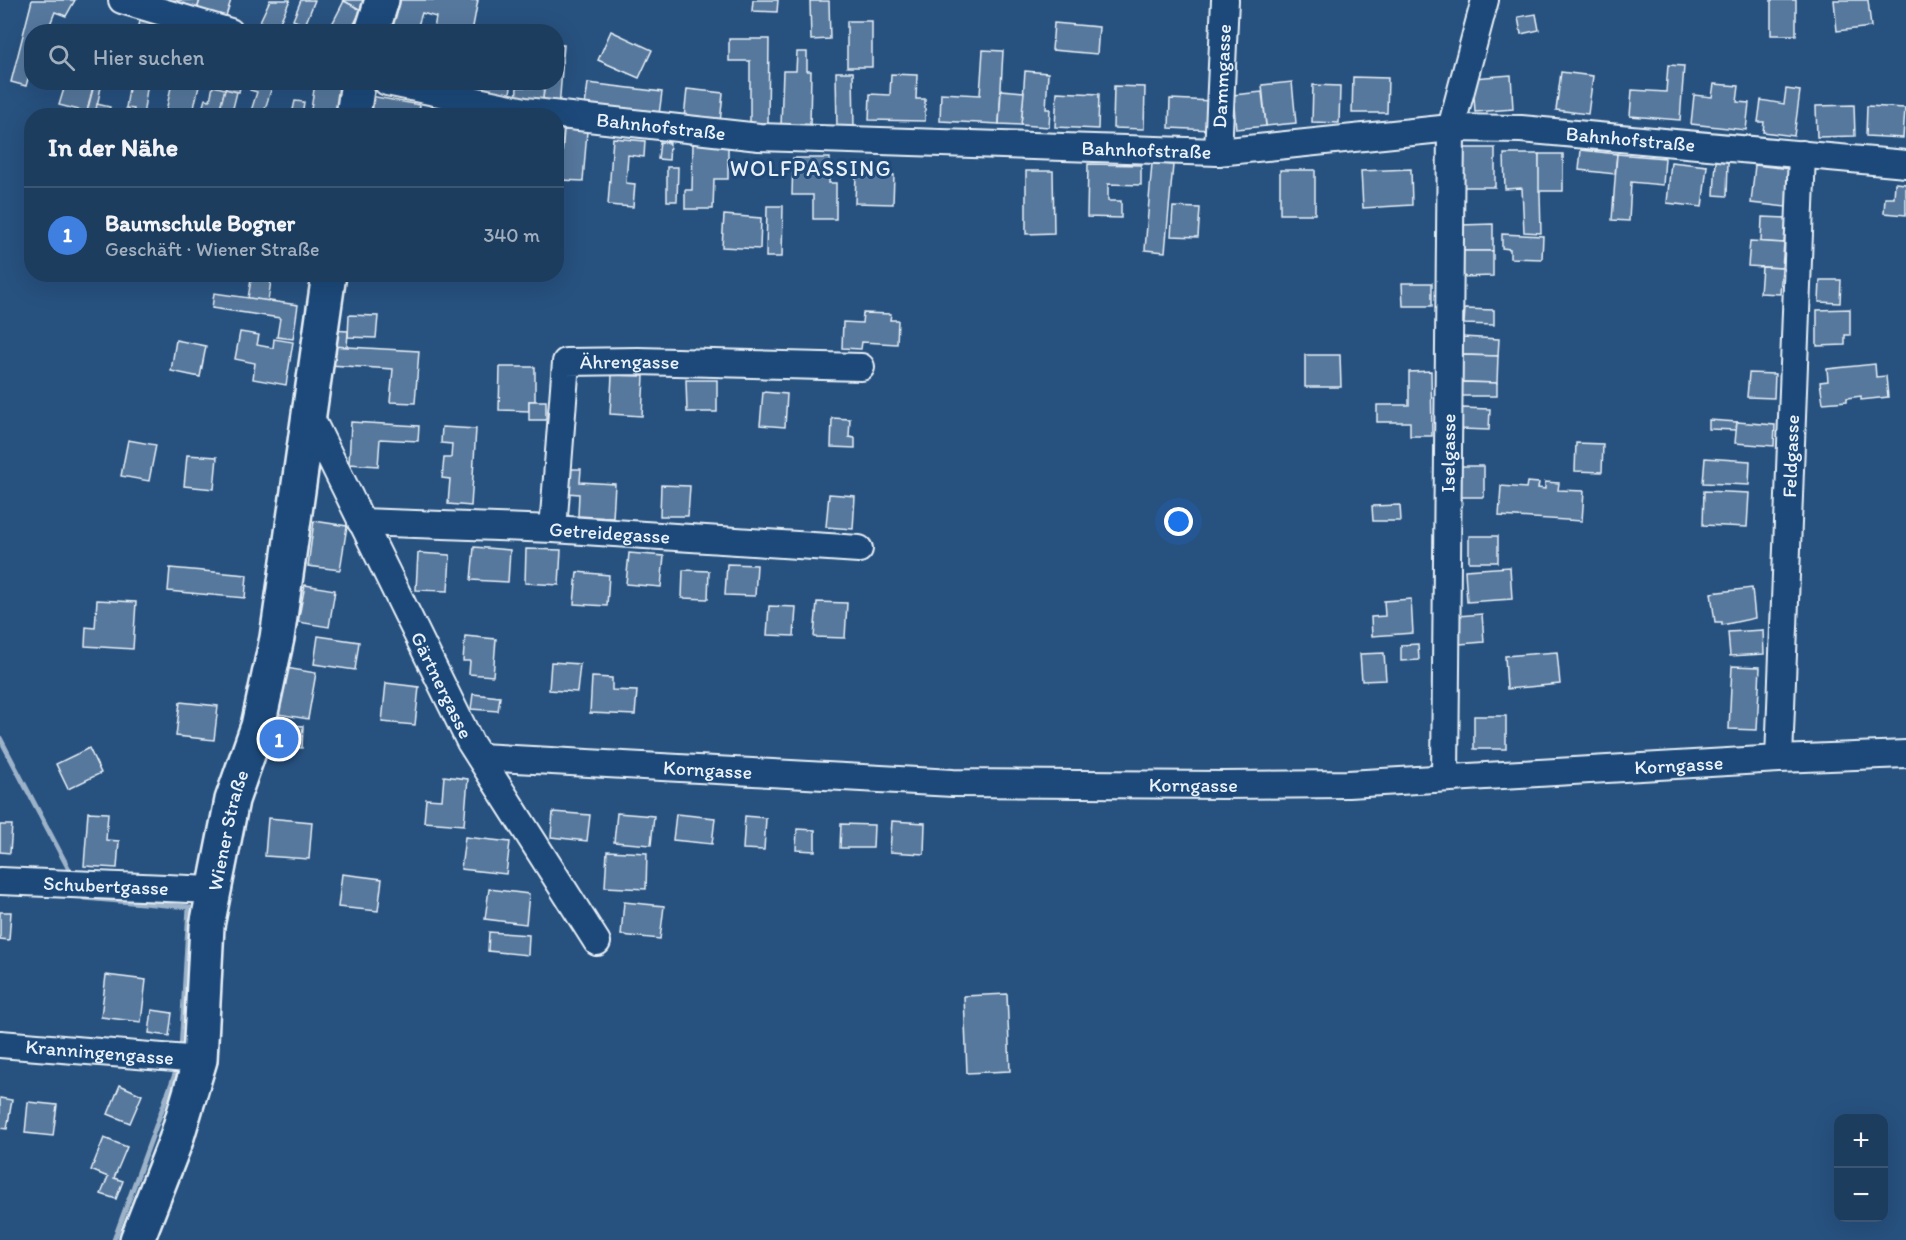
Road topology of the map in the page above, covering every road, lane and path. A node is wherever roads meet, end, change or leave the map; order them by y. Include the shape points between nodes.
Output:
1 (122, 0) edge
2 (382, 0) edge
3 (1225, 0) edge
4 (1485, 0) edge
5 (203, 24) edge
6 (374, 24) edge
7 (357, 90) edge
8 (425, 90) edge
9 (354, 108) edge
10 (511, 108) edge
11 (564, 115) edge
12 (1451, 128) junction
13 (1218, 152) junction
14 (1802, 154) junction
15 (1906, 164) edge
16 (329, 282) edge
17 (861, 367) dead end
18 (309, 414) junction
19 (361, 522) junction
20 (553, 530) junction
21 (860, 549) dead end
22 (1906, 754) edge
23 (480, 757) junction
24 (1779, 759) junction
25 (1444, 777) junction
26 (0, 881) edge
27 (213, 890) junction
28 (597, 942) dead end
29 (0, 1044) edge
30 (187, 1059) junction
31 (138, 1240) edge

1 - 5 street
2 - 6 main road
3 - 13 street, Dammgasse
4 - 12 street, Iselgasse
7 - 9 main road
8 - 10 street, Bahnhofstraße
11 - 13 street, Bahnhofstraße via 759,137
12 - 13 street, Bahnhofstraße
12 - 14 street, Bahnhofstraße via 1521,129
12 - 25 street, Iselgasse
14 - 15 street, Bahnhofstraße
14 - 24 street, Feldgasse
16 - 18 main road, Wiener Straße
17 - 20 street, Ährengasse via 566,362
18 - 19 street, Gärtnergasse
18 - 27 main road, Wiener Straße via 278,638 258,726 232,800
19 - 20 street, Getreidegasse
19 - 23 street, Gärtnergasse
20 - 21 street, Getreidegasse
22 - 24 street, Korngasse
23 - 25 street, Korngasse via 953,783 1303,784
23 - 28 street, Gärtnergasse
24 - 25 street, Korngasse
26 - 27 street, Schubertgasse
27 - 30 main road, Wiener Straße
29 - 30 street, Kranningengasse
30 - 31 main road, Wiener Straße via 179,1130

